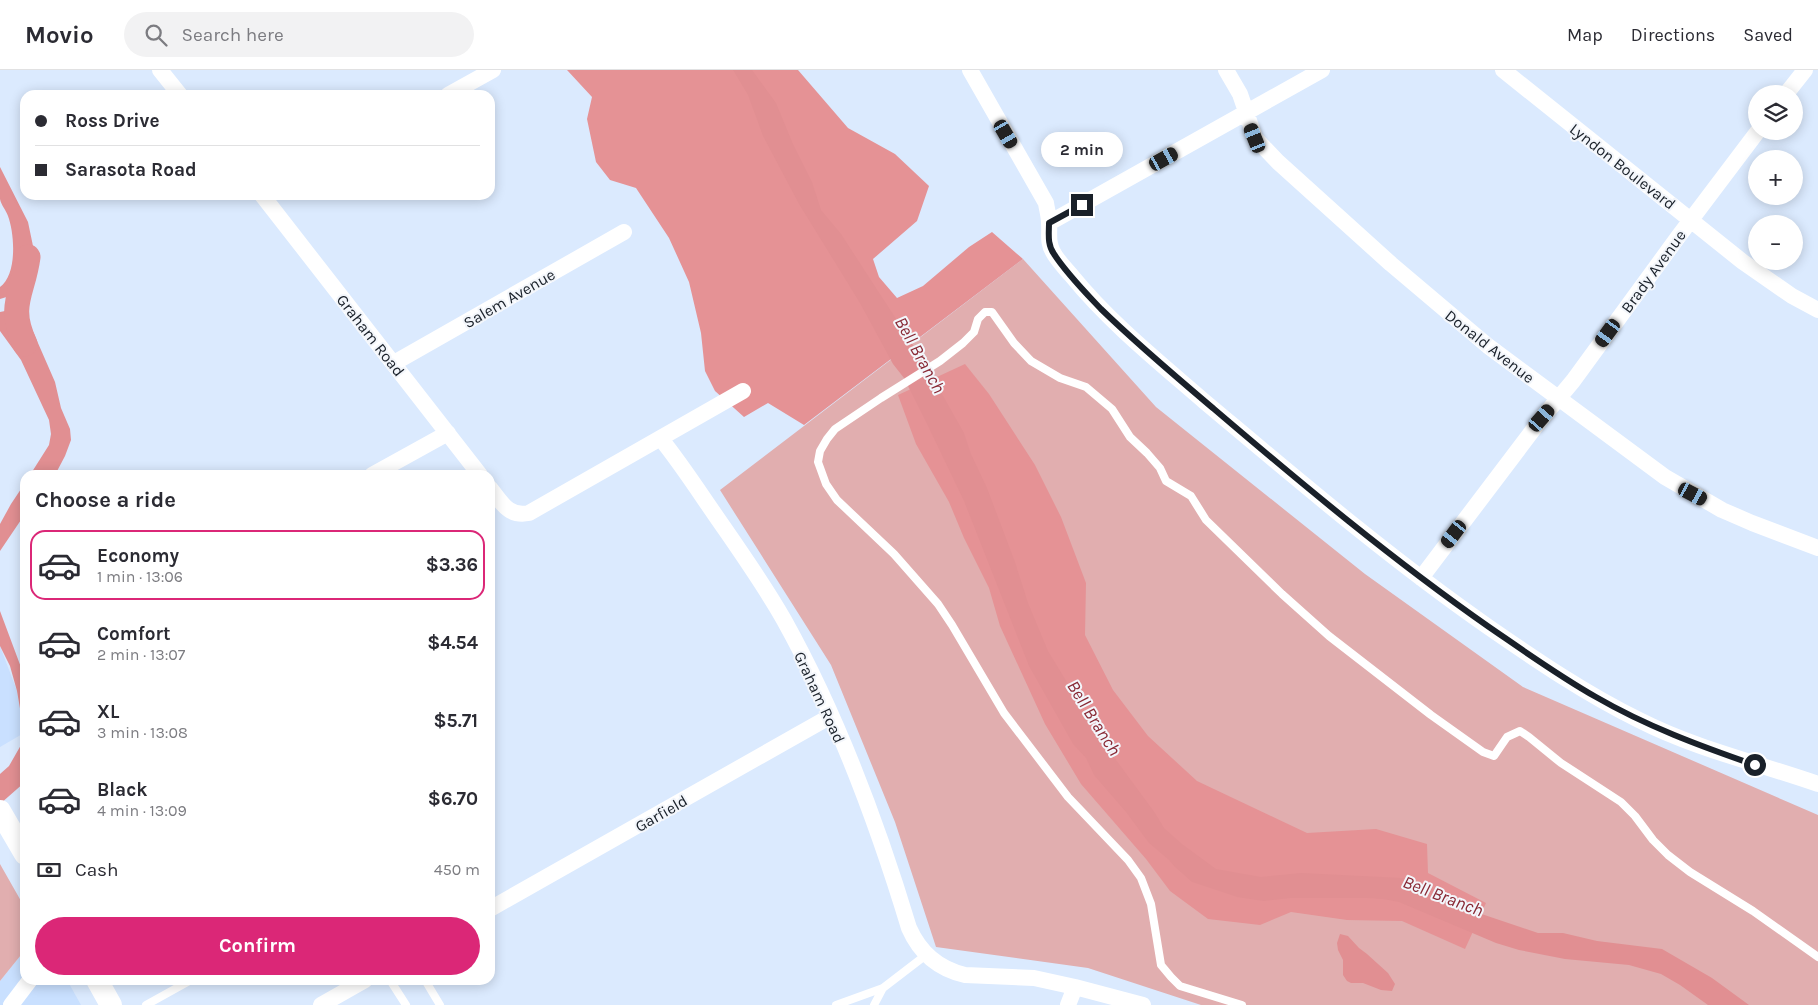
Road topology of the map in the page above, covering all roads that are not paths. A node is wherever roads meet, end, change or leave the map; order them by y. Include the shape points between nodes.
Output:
1 (160, 70) edge
2 (493, 70) edge
3 (970, 70) edge
4 (1226, 70) edge
5 (1322, 70) edge
6 (1503, 70) edge
7 (1806, 70) edge
8 (1794, 85) edge
9 (176, 90) edge
10 (457, 90) edge
11 (1246, 113) junction
12 (1751, 140) edge
13 (267, 200) edge
14 (1691, 220) junction
15 (1049, 223) junction
16 (624, 232) dead end
17 (1818, 310) edge
18 (394, 363) junction
19 (743, 391) dead end
20 (1558, 398) junction
21 (448, 433) junction
22 (661, 439) junction
23 (381, 470) edge
24 (476, 470) edge
25 (495, 494) edge
26 (1818, 548) edge
27 (1421, 578) junction
28 (831, 716) junction
29 (1818, 784) edge
30 (5, 819) edge
31 (20, 845) edge
32 (495, 906) edge
33 (926, 954) junction
34 (1818, 957) edge
35 (26, 985) edge
36 (100, 985) edge
37 (182, 985) edge
38 (356, 985) edge
39 (393, 985) edge
40 (428, 985) edge
41 (1076, 987) junction
42 (883, 988) junction
43 (11, 1005) edge
44 (111, 1005) edge
45 (146, 1005) edge
46 (321, 1005) edge
47 (406, 1005) edge
48 (440, 1005) edge
49 (836, 1005) edge
50 (874, 1005) edge
51 (1068, 1005) edge
52 (1143, 1005) edge
53 (1242, 1005) edge

1 - 9 street
2 - 10 street
3 - 15 street via 1046,203
4 - 11 street, Donald Avenue via 1240,94
5 - 11 street
6 - 14 street, Lyndon Boulevard
7 - 8 street
11 - 15 street
11 - 20 street, Donald Avenue via 1255,138 1299,182 1448,313
12 - 14 street, Brady Avenue
13 - 18 street, Graham Road
14 - 17 street, Lyndon Boulevard via 1743,262
14 - 20 street, Brady Avenue
15 - 27 street via 1048,241 1053,252 1112,320 1317,496
16 - 18 street, Salem Avenue
18 - 21 street, Graham Road
19 - 22 street
20 - 26 street, Donald Avenue via 1693,494 1752,523
20 - 27 street, Brady Avenue
21 - 23 street
21 - 24 street, Graham Road
22 - 25 street via 529,513 511,512
22 - 28 street, Graham Road via 764,587
27 - 29 street via 1541,663 1640,721 1716,752
28 - 32 street, Garfield
28 - 33 street, Graham Road via 875,824 909,928
30 - 31 main road
33 - 41 street, Graham Road via 946,970 965,975 1034,978
33 - 42 lane
34 - 53 lane via 1690,872 1653,840 1621,802 1529,737 1520,732 1507,737 1494,756 1484,752 1372,670 1282,594 1206,520 1191,496 1166,480 1160,468 1130,437 1112,409 1086,387 1060,378 1031,361 992,312 985,312 978,319 974,332 963,343 835,430 820,451 818,462 826,484 837,500 894,554 938,604 1004,713 1068,797 1141,878 1151,904 1161,965 1171,978 1180,986
35 - 43 street
36 - 44 main road
37 - 45 lane
38 - 46 street
39 - 47 lane
40 - 48 lane
41 - 51 street
41 - 52 street, Graham Road
42 - 49 lane
42 - 50 lane

